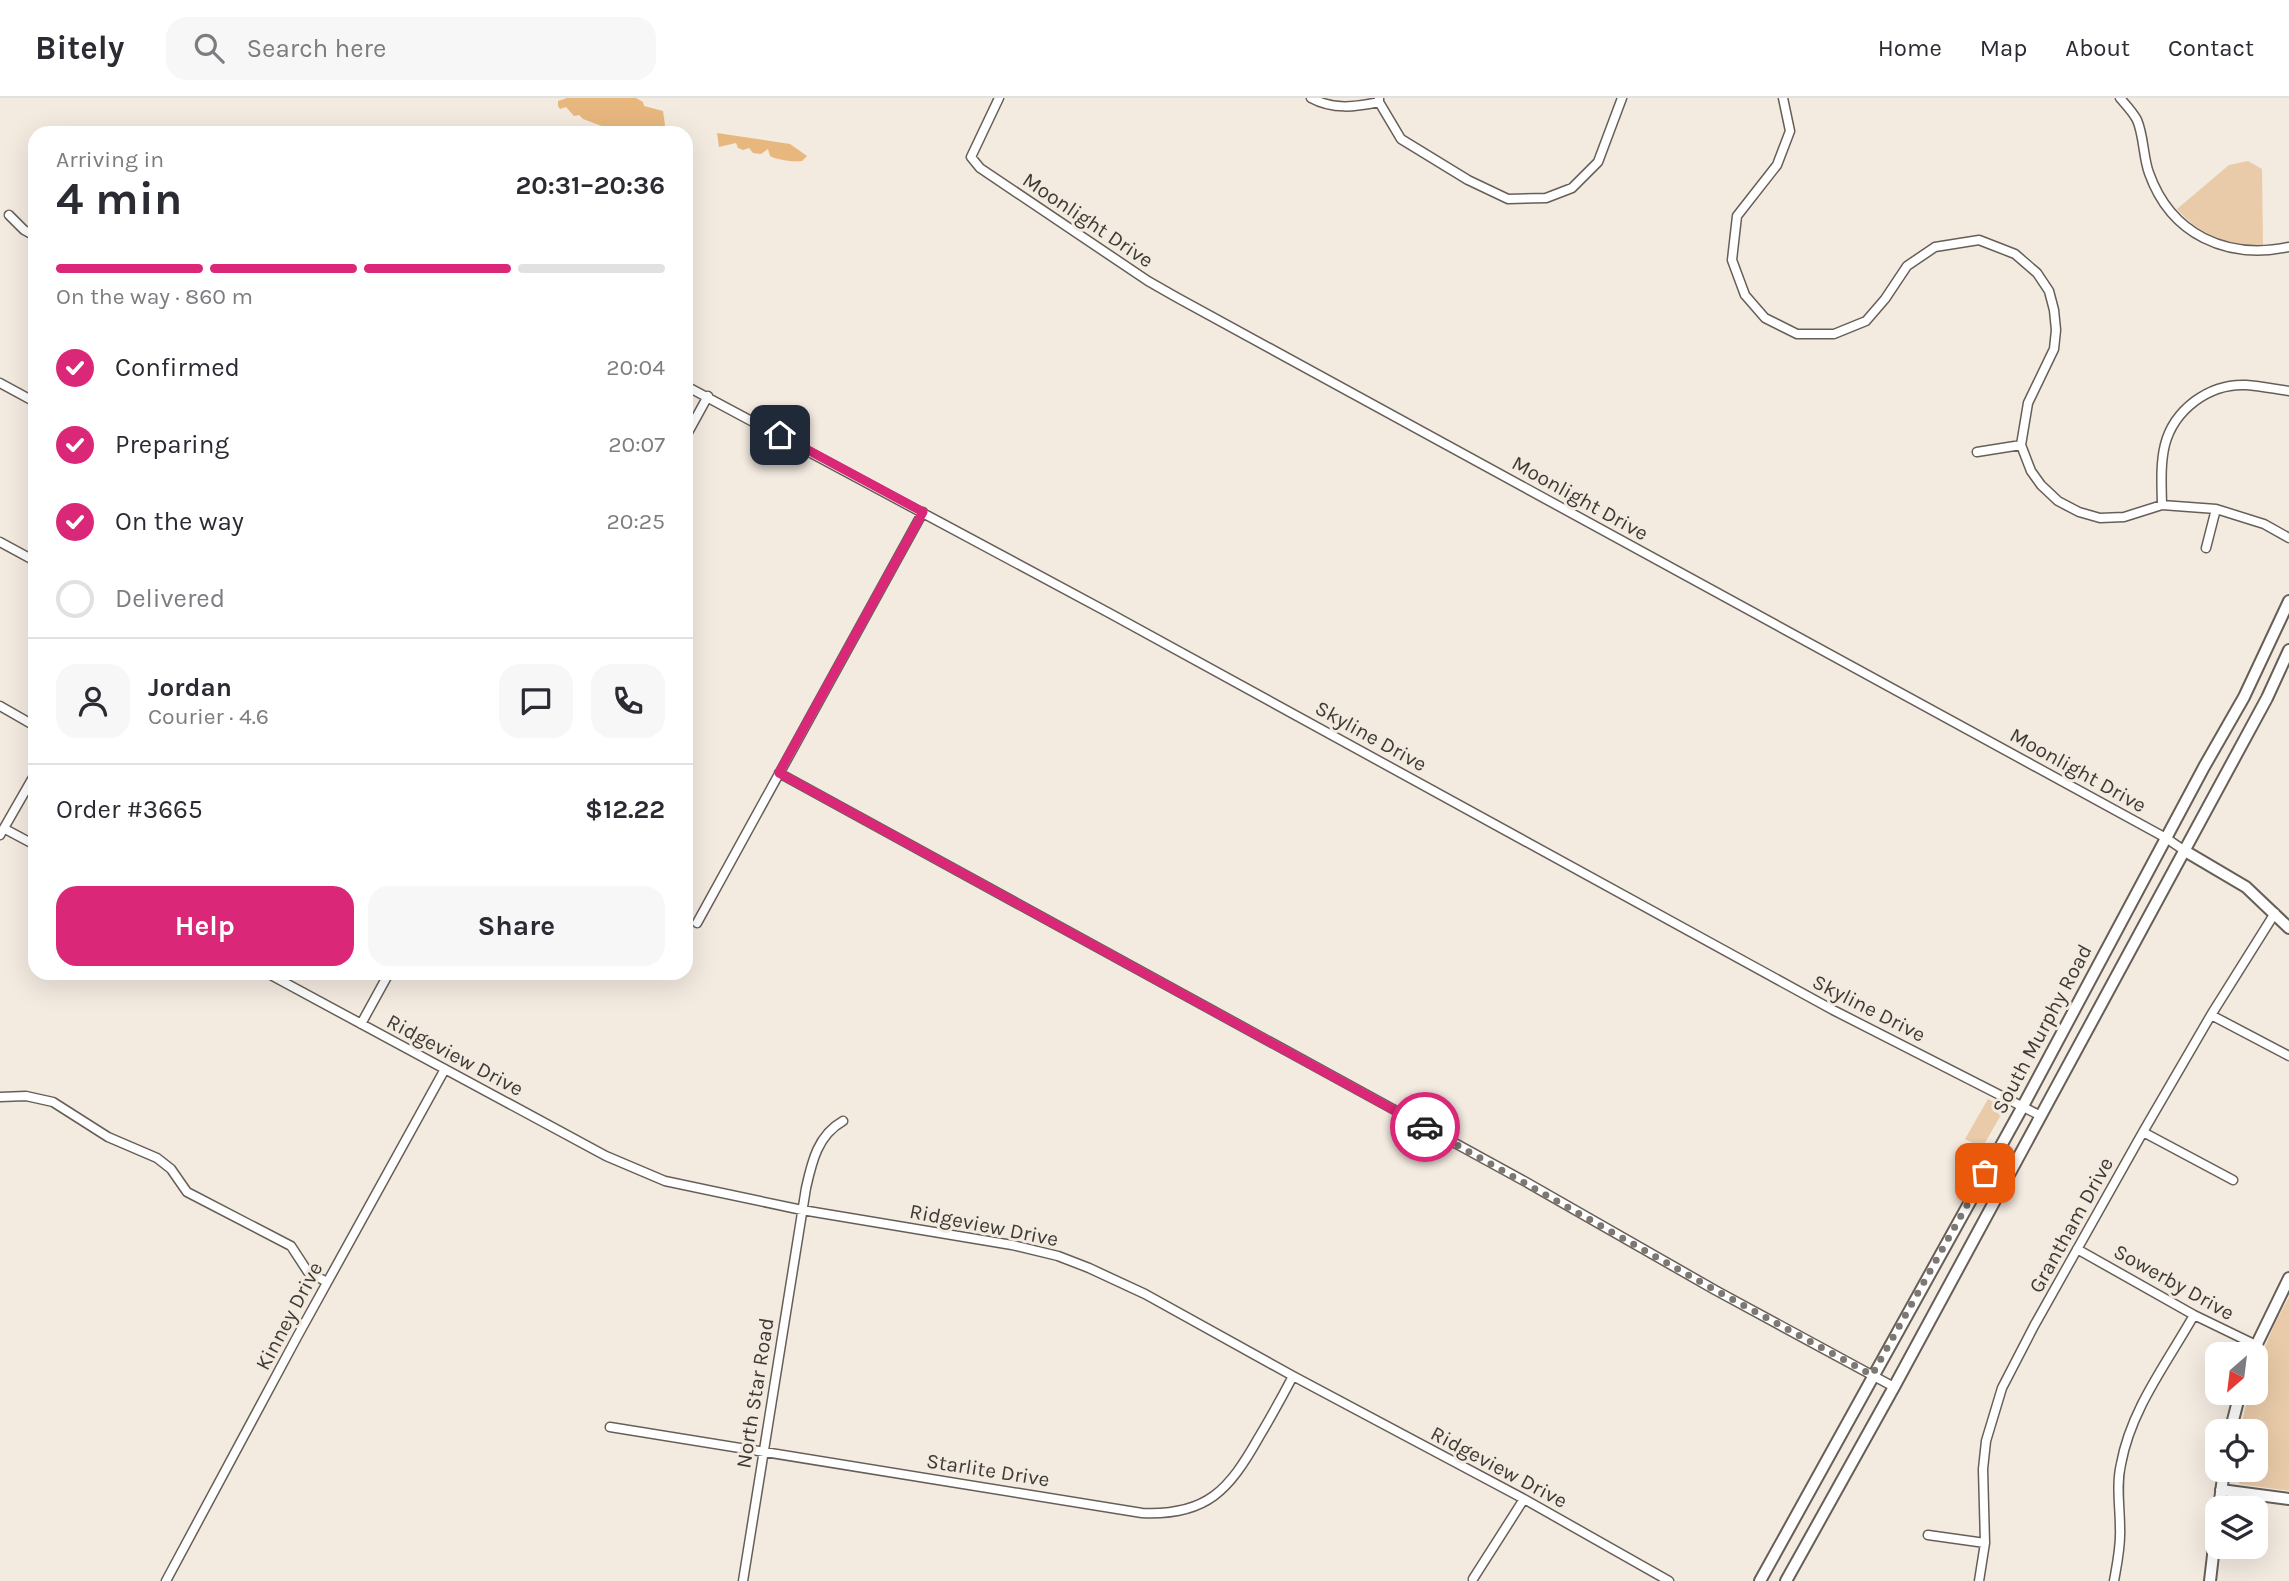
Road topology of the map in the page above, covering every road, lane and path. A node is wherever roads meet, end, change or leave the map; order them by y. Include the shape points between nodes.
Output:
1 (999, 98) edge
2 (1311, 98) edge
3 (1622, 98) edge
4 (1783, 98) edge
5 (2120, 98) edge
6 (1379, 100) edge
7 (9, 215) dead end
8 (28, 232) edge
9 (2289, 247) edge
10 (0, 383) edge
11 (693, 389) edge
12 (2289, 391) edge
13 (708, 396) junction
14 (28, 398) edge
15 (693, 423) edge
16 (2021, 445) junction
17 (1977, 452) dead end
18 (2162, 505) junction
19 (2216, 509) junction
20 (923, 512) junction
21 (2289, 538) edge
22 (0, 542) edge
23 (2206, 548) dead end
24 (28, 557) edge
25 (2289, 601) edge
26 (2289, 650) edge
27 (0, 706) edge
28 (28, 722) edge
29 (779, 773) junction
30 (28, 787) edge
31 (3, 832) edge
32 (2166, 838) junction
33 (28, 842) edge
34 (2185, 850) junction
35 (2275, 913) junction
36 (697, 923) dead end
37 (2289, 928) edge
38 (280, 980) edge
39 (385, 980) edge
40 (2211, 1015) junction
41 (361, 1024) junction
42 (2289, 1056) edge
43 (445, 1069) junction
44 (0, 1097) edge
45 (2023, 1106) junction
46 (2041, 1116) junction
47 (843, 1121) dead end
48 (2143, 1132) junction
49 (2233, 1180) dead end
50 (803, 1210) junction
51 (2077, 1249) junction
52 (2289, 1278) edge
53 (327, 1282) junction
54 (2194, 1315) junction
55 (2240, 1342) edge
56 (2258, 1342) edge
57 (1872, 1375) junction
58 (1293, 1376) junction
59 (1894, 1387) junction
60 (610, 1427) dead end
61 (762, 1452) junction
62 (2222, 1482) edge
63 (2221, 1490) junction
64 (2220, 1496) edge
65 (1524, 1499) junction
66 (2289, 1499) edge
67 (1928, 1535) dead end
68 (1984, 1543) junction
69 (2213, 1559) edge
70 (1473, 1579) dead end
71 (166, 1581) edge
72 (743, 1581) edge
73 (1670, 1581) edge
74 (1760, 1581) edge
75 (1786, 1581) edge
76 (1979, 1581) edge
77 (2114, 1581) edge
78 (2210, 1581) edge

1 - 32 street, Moonlight Drive via 971,157 980,168 1176,297
2 - 6 street via 1324,106 1355,107
3 - 6 street via 1598,162 1572,188 1546,198 1508,199 1401,139
4 - 16 street via 1790,131 1777,164 1737,216 1732,260 1745,295 1765,318 1797,334 1834,334 1866,321 1907,267 1935,247 1979,240 2015,254 2049,290 2056,330 2054,349 2028,403
5 - 9 street via 2137,121 2149,173 2174,216 2194,234 2249,251
7 - 8 street
10 - 14 street
11 - 13 street, Skyline Drive
12 - 18 street via 2220,387 2185,408 2171,425 2164,444
13 - 15 street
13 - 20 street, Skyline Drive
16 - 17 street
16 - 18 street via 2041,485 2079,512 2100,518 2123,517
18 - 19 street
19 - 21 street via 2264,524
19 - 23 street
20 - 29 street
20 - 45 street, Skyline Drive via 1833,1010
22 - 24 street
25 - 32 main road, South Murphy Road via 2244,696
26 - 34 main road, South Murphy Road
27 - 28 street
29 - 36 street
29 - 57 street
30 - 31 street
31 - 33 street
32 - 34 street, Moonlight Drive
32 - 45 main road, South Murphy Road
34 - 35 main road via 2246,887
34 - 46 main road, South Murphy Road
35 - 37 main road
35 - 40 street, Grantham Drive
38 - 41 street, Ridgeview Drive
39 - 41 street
40 - 42 street
40 - 48 street, Grantham Drive
41 - 43 street, Ridgeview Drive
43 - 50 street, Ridgeview Drive via 639,1171 707,1191
43 - 53 street, Kinney Drive
44 - 53 street via 53,1102 108,1137 157,1158 187,1192 291,1246 308,1272
45 - 46 street, Skyline Drive
45 - 57 main road, South Murphy Road
46 - 59 main road, South Murphy Road
47 - 50 street, North Star Road via 821,1140
48 - 49 street
48 - 51 street, Grantham Drive
50 - 58 street, Ridgeview Drive via 1058,1256 1145,1294
50 - 61 street, North Star Road
51 - 54 street, Sowerby Drive
51 - 68 street, Grantham Drive via 2017,1357 1992,1414 1983,1466
52 - 56 main road
53 - 71 street, Kinney Drive
54 - 55 street, Sowerby Drive
54 - 77 street via 2135,1419 2126,1444 2120,1465
57 - 59 street
57 - 74 main road, South Murphy Road
58 - 61 street, Starlite Drive via 1232,1482 1198,1505 1163,1514
58 - 65 street, Ridgeview Drive
59 - 75 main road, South Murphy Road
60 - 61 street, Starlite Drive
61 - 72 street, North Star Road
62 - 63 main road
63 - 64 main road
63 - 66 main road
65 - 70 street
65 - 73 street, Ridgeview Drive
67 - 68 street
68 - 76 street, Grantham Drive
69 - 78 main road

